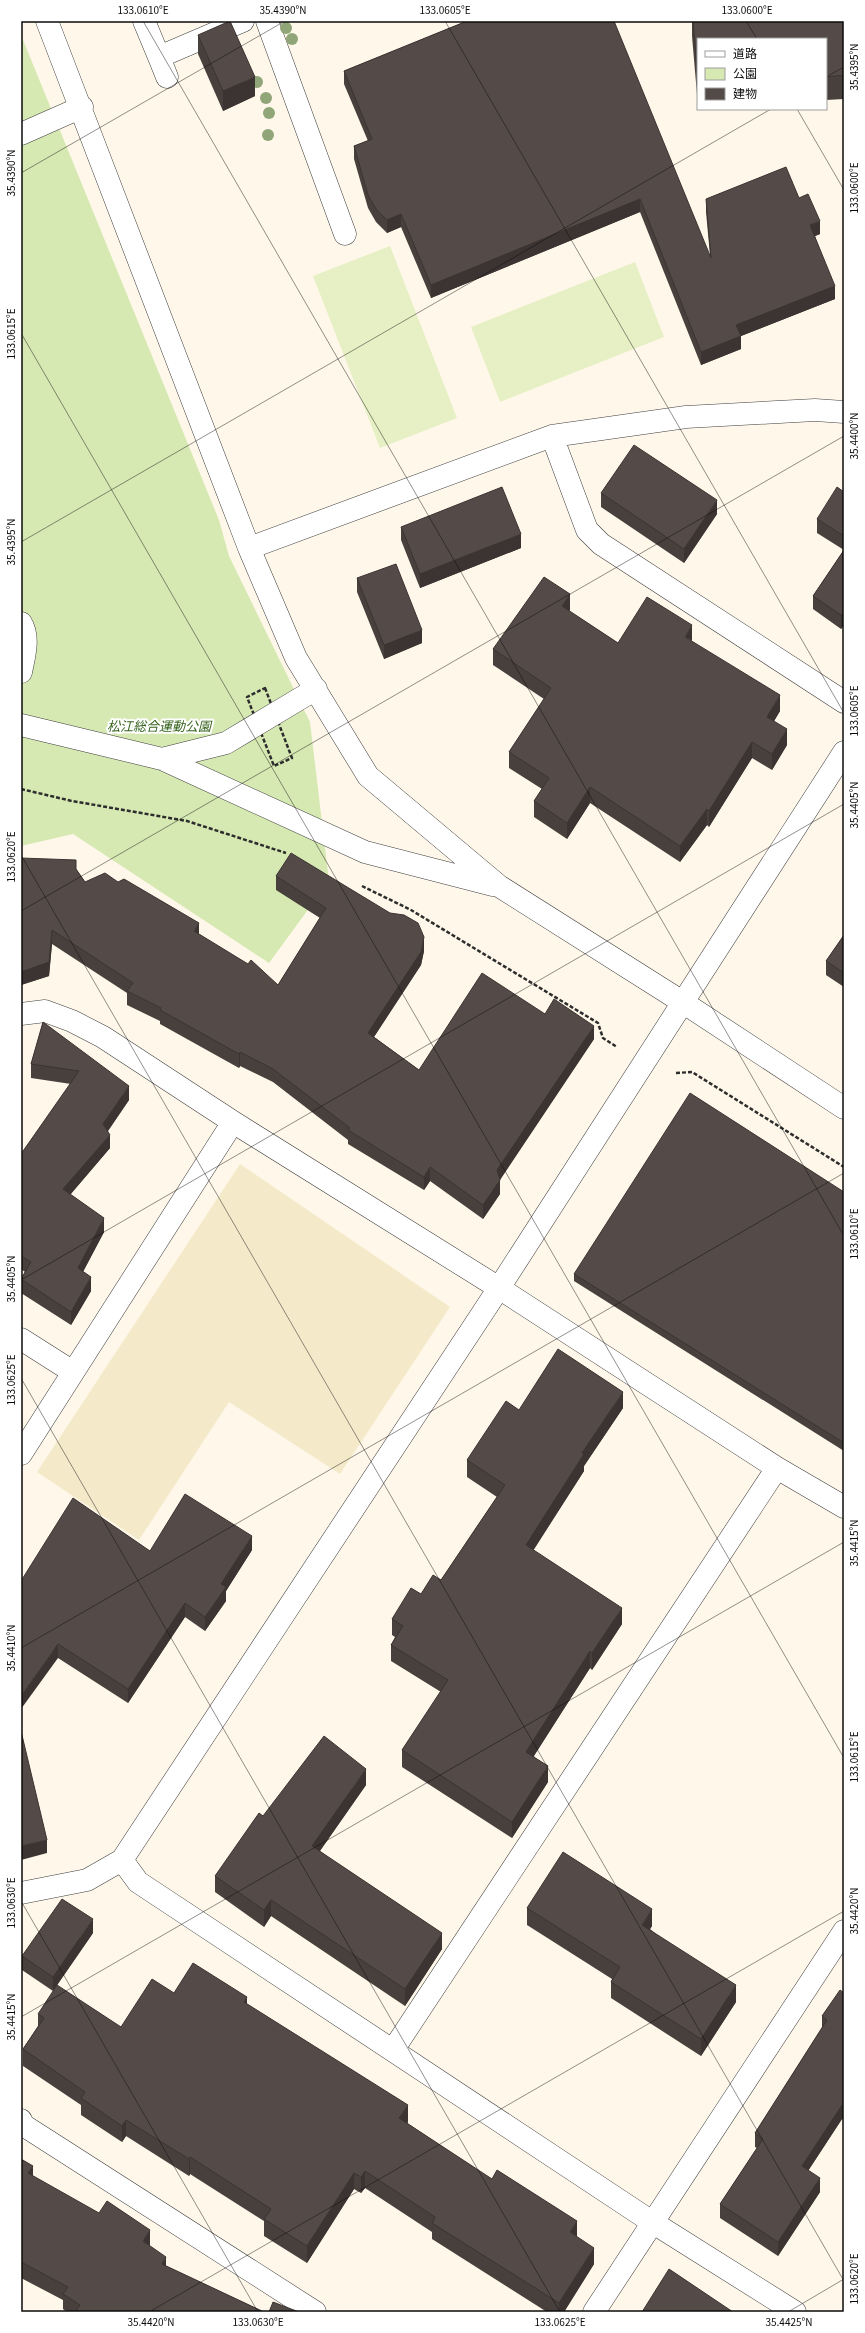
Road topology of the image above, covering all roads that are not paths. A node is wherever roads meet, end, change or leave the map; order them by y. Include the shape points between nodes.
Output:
1 (47, 21) edge
2 (144, 21) edge
3 (243, 21) edge
4 (267, 21) edge
5 (160, 57) junction
6 (167, 77) dead end
7 (82, 107) junction
8 (21, 134) edge
9 (345, 234) dead end
10 (844, 412) edge
11 (552, 436) junction
12 (249, 548) junction
13 (21, 623) edge
14 (21, 672) edge
15 (316, 689) junction
16 (844, 702) edge
17 (21, 725) edge
18 (844, 752) edge
19 (162, 759) junction
20 (499, 886) junction
21 (684, 1003) junction
22 (21, 1014) edge
23 (844, 1108) edge
24 (233, 1122) junction
25 (499, 1288) junction
26 (21, 1338) edge
27 (73, 1372) junction
28 (21, 1454) edge
29 (777, 1468) junction
30 (844, 1507) edge
31 (122, 1860) junction
32 (21, 1893) edge
33 (844, 1930) edge
34 (393, 2050) junction
35 (21, 2120) edge
36 (652, 2222) junction
37 (315, 2312) edge
38 (594, 2312) edge
39 (795, 2312) edge

1 - 7 street
2 - 5 street
3 - 5 street
4 - 9 street
5 - 6 street
7 - 8 street
7 - 12 street
10 - 11 street via 815,410 686,417
11 - 12 street
11 - 16 street via 587,530 601,544
12 - 15 street via 296,658
13 - 14 street via 26,644
15 - 19 street via 226,743
15 - 20 street via 368,776
17 - 19 street
18 - 21 street
19 - 20 street via 365,852
20 - 21 street
21 - 23 street
21 - 25 street
22 - 24 street via 45,1012 72,1021 103,1037
24 - 25 street
24 - 27 street
25 - 29 street
25 - 31 street
26 - 27 street
27 - 28 street
29 - 30 street
29 - 34 street
31 - 32 street via 87,1880
31 - 34 street via 138,1882
33 - 36 street
34 - 36 street
35 - 37 street via 23,2124
36 - 38 street
36 - 39 street

